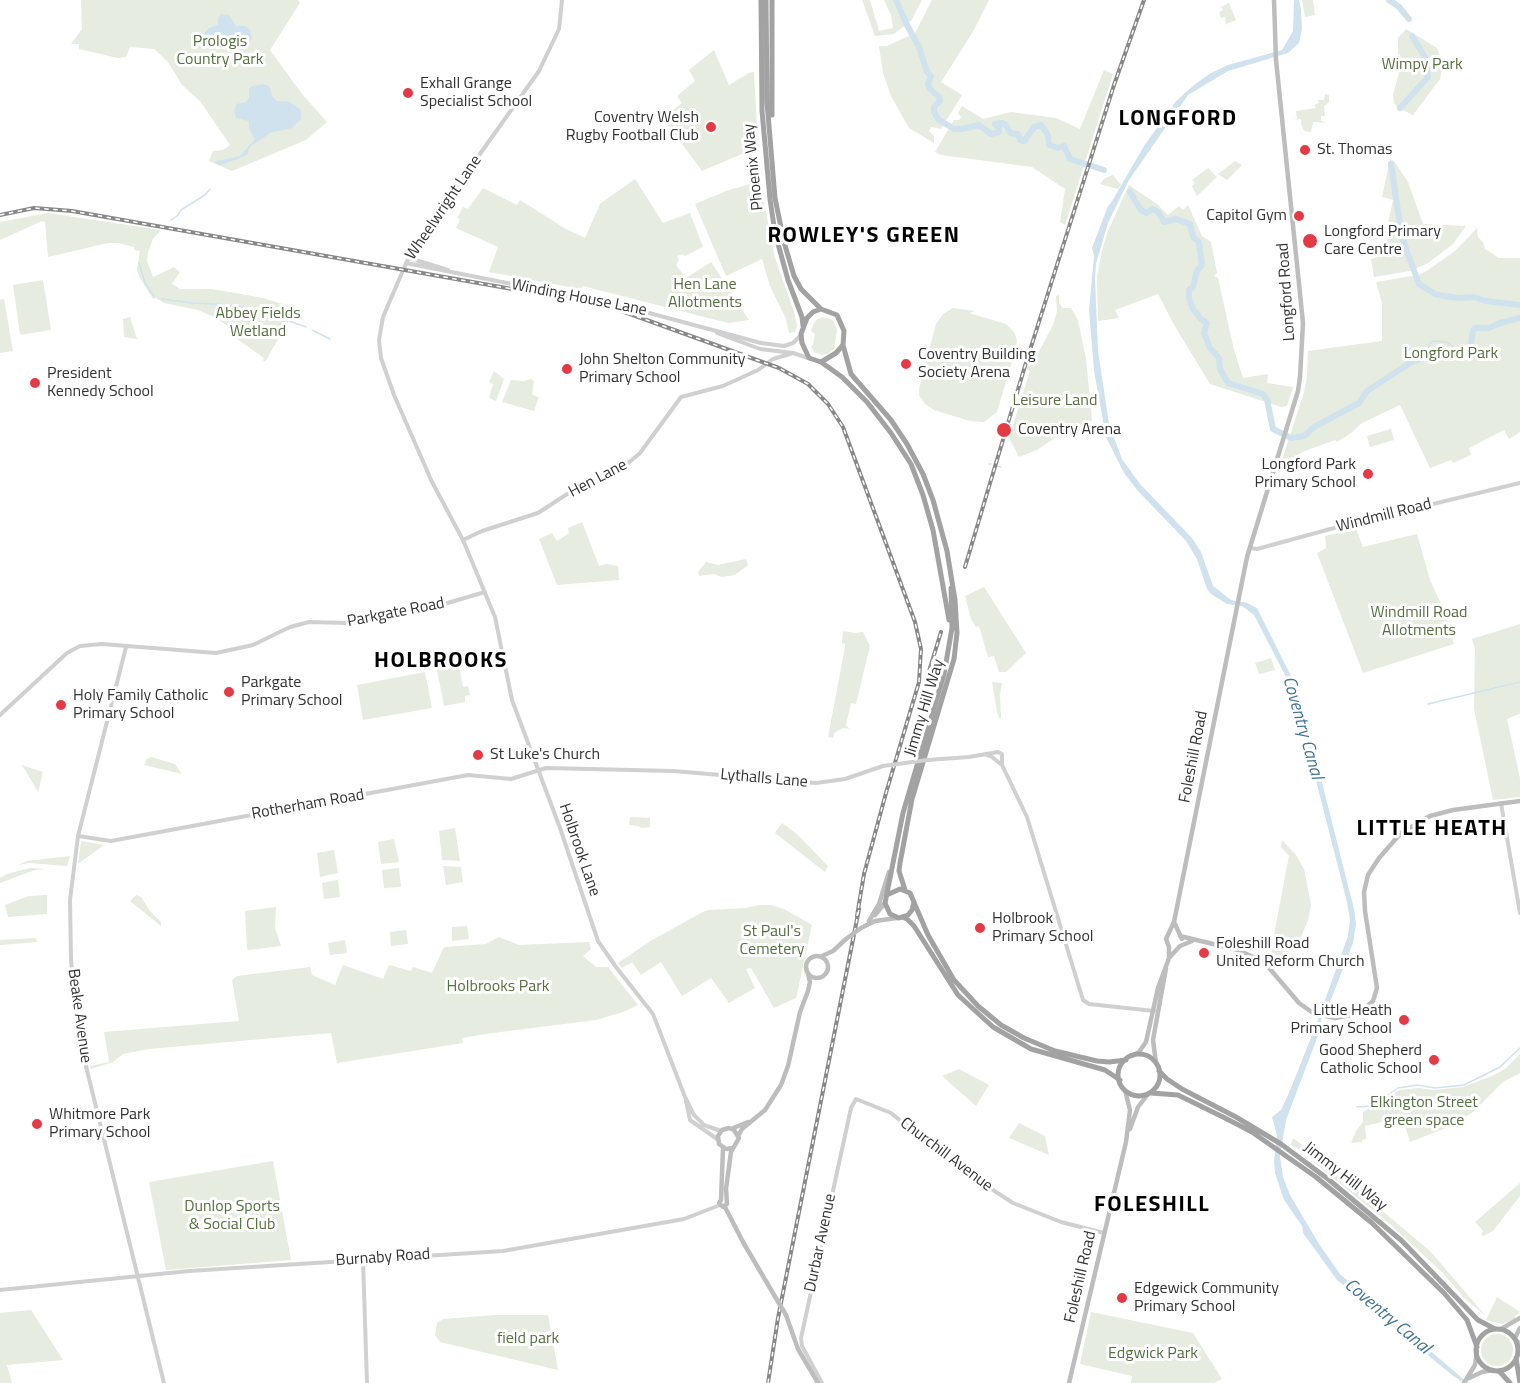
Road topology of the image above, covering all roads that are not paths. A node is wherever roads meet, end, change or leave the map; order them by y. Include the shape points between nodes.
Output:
1 (562, 0) edge
2 (760, 0) edge
3 (766, 0) edge
4 (772, 0) edge
5 (1274, 0) edge
6 (773, 170) junction
7 (409, 258) junction
8 (406, 263) junction
9 (483, 280) junction
10 (821, 309) junction
11 (803, 326) junction
12 (709, 329) junction
13 (801, 334) junction
14 (843, 345) junction
15 (784, 346) junction
16 (777, 351) junction
17 (793, 353) junction
18 (809, 358) junction
19 (773, 359) junction
20 (821, 362) junction
21 (1520, 483) edge
22 (463, 540) junction
23 (1249, 547) junction
24 (947, 551) junction
25 (953, 584) junction
26 (945, 588) junction
27 (485, 592) junction
28 (1238, 597) joint
29 (950, 641) junction
30 (126, 647) junction
31 (0, 715) edge
32 (995, 753) junction
33 (987, 755) junction
34 (1002, 757) junction
35 (996, 759) junction
36 (1002, 765) junction
37 (538, 769) junction
38 (1520, 801) edge
39 (1501, 803) junction
40 (78, 836) junction
41 (897, 842) junction
42 (905, 890) junction
43 (887, 895) junction
44 (914, 902) junction
45 (885, 903) junction
46 (1520, 913) edge
47 (900, 918) junction
48 (869, 921) junction
49 (1174, 922) junction
50 (862, 927) junction
51 (1169, 934) junction
52 (1180, 936) junction
53 (1195, 940) junction
54 (1179, 946) junction
55 (1169, 947) junction
56 (833, 951) junction
57 (820, 956) junction
58 (1169, 958) junction
59 (828, 965) junction
60 (1167, 965) junction
61 (808, 974) junction
62 (819, 978) junction
63 (808, 991) junction
64 (1154, 1011) junction
65 (1132, 1056) junction
66 (1125, 1060) junction
67 (1156, 1063) junction
68 (1159, 1071) junction
69 (1120, 1080) junction
70 (1125, 1090) junction
71 (1150, 1094) junction
72 (686, 1099) junction
73 (856, 1099) joint
74 (753, 1120) junction
75 (731, 1129) junction
76 (721, 1131) junction
77 (738, 1136) junction
78 (717, 1139) junction
79 (1126, 1142) junction
80 (1273, 1143) junction
81 (723, 1148) junction
82 (733, 1148) junction
83 (723, 1203) junction
84 (1104, 1233) junction
85 (363, 1260) junction
86 (137, 1275) junction
87 (0, 1290) edge
88 (1520, 1318) edge
89 (1520, 1328) edge
90 (1498, 1329) junction
91 (1517, 1341) edge
92 (1477, 1349) junction
93 (1518, 1355) edge
94 (1496, 1370) junction
95 (1466, 1381) edge
96 (164, 1383) edge
97 (367, 1383) edge
98 (820, 1383) edge
99 (1069, 1383) edge
100 (1510, 1383) edge
101 (1520, 1383) edge

1 - 7 street, Wheelwright Lane via 559,29 539,71
2 - 11 highway, Phoenix Way via 762,111 770,199 775,232
3 - 6 highway, Phoenix Way via 767,102
4 - 6 highway
5 - 23 main road, Longford Road via 1275,50 1304,336 1298,391
6 - 10 highway, Phoenix Way via 779,221 791,267 801,289
7 - 8 street, Wheelwright Lane
7 - 9 street, Winding House Lane
8 - 9 street, Winding House Lane
8 - 22 street, Wheelwright Lane via 383,317 381,358 432,482
9 - 12 street, Winding House Lane via 623,306
10 - 11 highway via 809,315
10 - 14 highway via 840,318
11 - 13 highway
12 - 15 street, Winding House Lane
12 - 16 street, Winding House Lane via 744,344
13 - 15 street
13 - 18 highway
14 - 20 highway
14 - 24 highway, Jimmy Hill Way via 851,374 891,420 916,460 933,500
15 - 16 street
16 - 17 street, Winding House Lane
16 - 19 street
17 - 18 street, Winding House Lane
17 - 19 street, Hen Lane
18 - 20 highway
19 - 22 street, Hen Lane via 723,386 681,397 640,453 626,465 578,487 538,513
20 - 26 highway via 867,402 908,458 929,515
21 - 23 street, Windmill Road via 1257,549
22 - 27 street, Wheelwright Lane
23 - 28 main road, Longford Road
24 - 25 highway, Jimmy Hill Way
24 - 26 highway via 950,582
25 - 29 highway
25 - 42 highway, Jimmy Hill Way via 957,633 954,659 912,799 899,871
26 - 29 highway
27 - 30 street, Parkgate Road via 370,621 309,622 253,645 216,653
27 - 37 street, Holbrook Lane via 497,626 512,699
28 - 49 main road, Foleshill Road
29 - 41 highway, Jimmy Hill Way
30 - 31 street, Parkgate Road via 96,644 67,653
30 - 40 street, Beake Avenue
32 - 33 street, Lythalls Lane
32 - 34 street via 1000,752
32 - 35 street
33 - 35 street
33 - 37 street, Lythalls Lane, bridge via 883,766 844,779 816,783 673,771
34 - 35 street
34 - 36 street
35 - 36 street
36 - 64 street via 1027,817 1083,1000 1089,1004
37 - 40 street, Rotherham Road via 507,780 468,776 112,841
37 - 72 street, Holbrook Lane via 598,941 653,1014
38 - 39 main road
39 - 46 street
39 - 53 main road via 1447,811 1424,819 1395,838 1376,862 1366,881 1364,899 1377,988 1369,1006 1355,1015 1328,1017 1308,1010 1264,962 1238,950
40 - 86 street, Beake Avenue via 70,900 75,1006 82,1050
41 - 43 highway, Jimmy Hill Way
41 - 48 main road via 881,899
42 - 43 highway via 896,889
42 - 44 highway
43 - 45 highway
44 - 47 highway via 912,910
44 - 66 highway via 948,970 968,997 991,1017 1023,1038 1055,1051 1097,1061
45 - 47 highway via 890,914
45 - 48 main road
47 - 50 main road
47 - 69 highway via 908,919 914,926 958,994 993,1027 1031,1048 1104,1070
48 - 50 main road
49 - 51 main road, Foleshill Road
49 - 52 main road
50 - 56 main road, bridge
51 - 52 main road
51 - 55 main road
52 - 53 main road
52 - 54 main road
53 - 54 main road
54 - 55 main road
54 - 58 main road
55 - 58 main road
56 - 57 main road
56 - 59 main road
57 - 59 main road
57 - 61 main road via 808,961
58 - 60 main road
59 - 62 main road via 826,974
60 - 64 main road
60 - 67 main road via 1154,1040
61 - 62 main road
61 - 63 main road
62 - 63 main road
63 - 74 main road via 781,1085 765,1110
64 - 65 main road via 1146,1042
65 - 66 highway
65 - 67 highway via 1147,1056
66 - 69 highway
67 - 68 highway
68 - 71 highway via 1158,1082
68 - 80 highway, Jimmy Hill Way via 1167,1080
69 - 70 highway
70 - 71 highway via 1135,1096
70 - 79 main road, Foleshill Road via 1130,1110
71 - 79 main road, Foleshill Road via 1137,1110
71 - 80 highway, Jimmy Hill Way via 1182,1096
72 - 76 street, Holbrook Lane via 704,1125
72 - 78 street, Holbrook Lane via 690,1120
73 - 84 street, Churchill Avenue via 891,1113 962,1170 1013,1203 1061,1222
73 - 98 street, Durbar Avenue via 801,1338
74 - 75 main road
74 - 77 main road
75 - 76 main road
75 - 77 main road
76 - 78 main road
77 - 82 main road
78 - 81 main road
79 - 84 main road, Foleshill Road
80 - 90 highway, Jimmy Hill Way via 1287,1148 1335,1184 1402,1241 1478,1320
80 - 92 highway, Jimmy Hill Way via 1349,1202 1428,1275 1467,1320
81 - 82 main road
81 - 83 main road
82 - 83 main road
83 - 85 street, Burnaby Road via 684,1219 516,1249
83 - 98 main road, bridge via 786,1315 800,1353
84 - 99 main road, Foleshill Road
85 - 86 street, Burnaby Road
85 - 97 street
86 - 87 street, Burnaby Road
86 - 96 street, Beake Avenue
88 - 90 main road
89 - 91 main road
90 - 91 highway via 1509,1332
90 - 92 highway via 1484,1334
91 - 93 highway
92 - 94 highway via 1481,1362
92 - 95 main road via 1475,1365
93 - 94 highway via 1508,1368
93 - 101 highway
94 - 95 main road
94 - 100 highway

